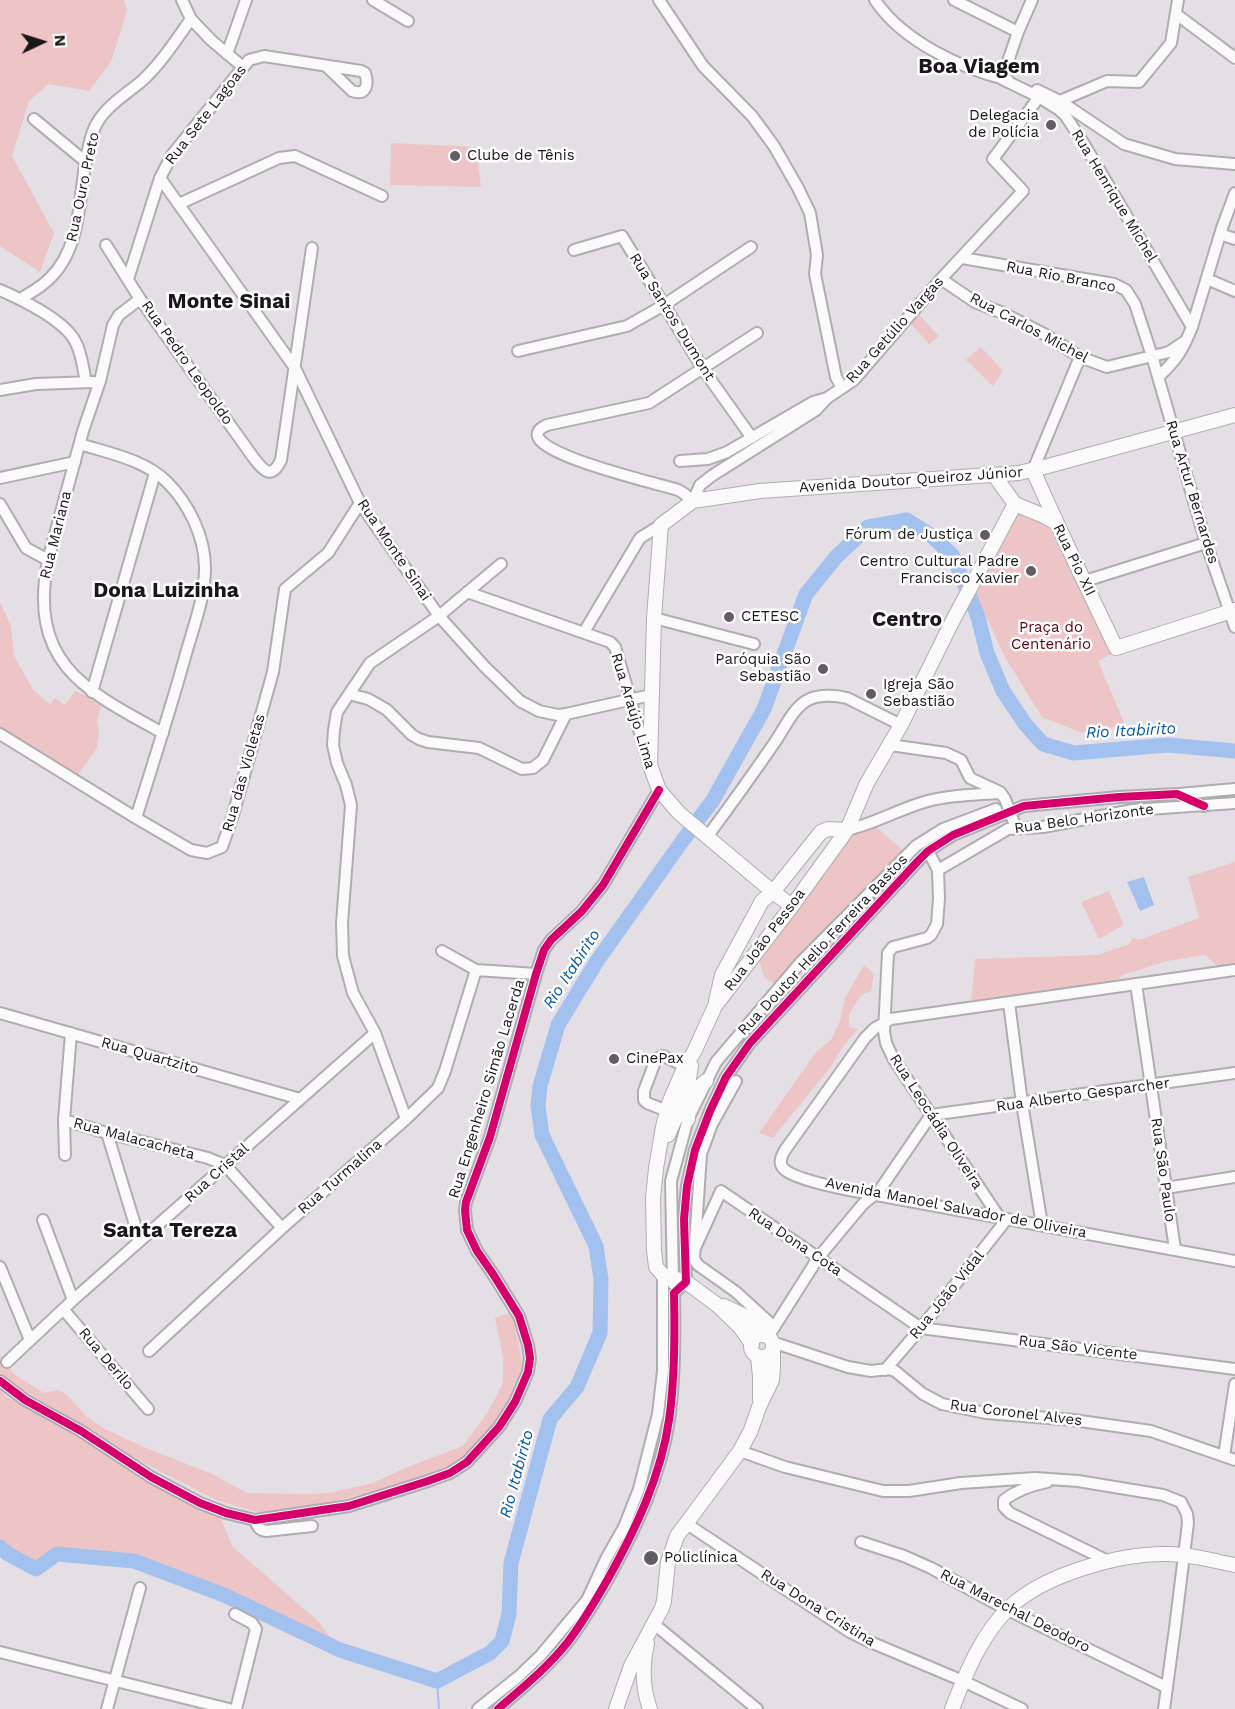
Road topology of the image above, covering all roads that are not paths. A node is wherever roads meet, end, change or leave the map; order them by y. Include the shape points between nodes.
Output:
1 (182, 0) edge
2 (246, 0) edge
3 (373, 0) edge
4 (659, 0) edge
5 (875, 0) edge
6 (954, 0) edge
7 (1032, 0) edge
8 (1178, 0) edge
9 (1176, 14) junction
10 (191, 19) junction
11 (408, 21) dead end
12 (1018, 32) junction
13 (227, 54) junction
14 (1235, 58) edge
15 (326, 66) dead end
16 (243, 67) junction
17 (1002, 79) junction
18 (1039, 97) junction
19 (1060, 101) junction
20 (34, 119) dead end
21 (86, 162) junction
22 (1235, 164) edge
23 (159, 178) junction
24 (1235, 193) edge
25 (382, 196) dead end
26 (179, 204) junction
27 (1221, 231) junction
28 (1235, 239) edge
29 (106, 244) dead end
30 (751, 247) dead end
31 (312, 248) dead end
32 (574, 250) dead end
33 (962, 258) junction
34 (128, 279) junction
35 (941, 279) junction
36 (1207, 279) junction
37 (0, 290) edge
38 (1235, 291) edge
39 (20, 298) junction
40 (140, 299) junction
41 (664, 305) junction
42 (1192, 327) junction
43 (757, 333) dead end
44 (1187, 340) junction
45 (518, 351) dead end
46 (1152, 356) junction
47 (1080, 357) junction
48 (296, 368) junction
49 (703, 369) junction
50 (1158, 377) junction
51 (100, 381) junction
52 (86, 382) junction
53 (842, 388) junction
54 (0, 390) edge
55 (827, 398) junction
56 (1235, 415) edge
57 (1174, 432) junction
58 (752, 438) junction
59 (80, 444) junction
60 (680, 461) dead end
61 (75, 462) junction
62 (1033, 470) junction
63 (155, 473) junction
64 (994, 475) junction
65 (0, 478) edge
66 (693, 501) junction
67 (360, 503) junction
68 (0, 504) edge
69 (1015, 504) junction
70 (1055, 522) junction
71 (661, 525) junction
72 (1206, 543) junction
73 (48, 560) junction
74 (501, 564) dead end
75 (1085, 581) junction
76 (467, 592) junction
77 (1232, 611) edge
78 (440, 616) junction
79 (654, 618) junction
80 (1235, 627) edge
81 (584, 632) junction
82 (754, 644) dead end
83 (92, 692) junction
84 (349, 694) junction
85 (651, 695) junction
86 (629, 700) junction
87 (566, 714) junction
88 (901, 725) junction
89 (163, 733) junction
90 (0, 734) edge
91 (890, 746) junction
92 (650, 765) junction
93 (1235, 789) edge
94 (659, 790) junction
95 (1000, 792) junction
96 (1177, 794) junction
97 (1235, 803) edge
98 (1204, 806) junction
99 (1008, 808) junction
100 (1133, 810) junction
101 (136, 818) junction
102 (1016, 828) junction
103 (847, 830) junction
104 (704, 836) junction
105 (928, 851) junction
106 (938, 870) junction
107 (773, 892) junction
108 (792, 906) junction
109 (442, 951) dead end
110 (476, 970) junction
111 (1235, 970) edge
112 (536, 974) junction
113 (1136, 984) junction
114 (1009, 1003) junction
115 (715, 1006) junction
116 (0, 1013) edge
117 (884, 1022) junction
118 (71, 1033) junction
119 (375, 1033) junction
120 (694, 1052) junction
121 (685, 1066) junction
122 (1235, 1073) edge
123 (736, 1081) dead end
124 (706, 1082) junction
125 (1151, 1085) junction
126 (686, 1099) junction
127 (300, 1100) junction
128 (1022, 1103) junction
129 (667, 1112) junction
130 (931, 1115) junction
131 (406, 1119) junction
132 (688, 1119) junction
133 (64, 1120) junction
134 (107, 1133) junction
135 (65, 1155) dead end
136 (658, 1158) junction
137 (225, 1165) junction
138 (1235, 1177) edge
139 (1166, 1188) junction
140 (874, 1195) junction
141 (1003, 1218) junction
142 (43, 1220) dead end
143 (1042, 1225) junction
144 (282, 1228) junction
145 (140, 1241) junction
146 (696, 1248) junction
147 (1175, 1249) junction
148 (818, 1258) junction
149 (1235, 1261) edge
150 (0, 1267) edge
151 (663, 1273) junction
152 (686, 1282) junction
153 (674, 1293) junction
154 (73, 1300) junction
155 (716, 1304) junction
156 (63, 1309) junction
157 (921, 1328) junction
158 (772, 1338) junction
159 (30, 1340) junction
160 (755, 1350) junction
161 (149, 1351) dead end
162 (7, 1362) dead end
163 (1235, 1369) edge
164 (885, 1370) junction
165 (0, 1381) edge
166 (1235, 1384) edge
167 (759, 1407) junction
168 (148, 1408) dead end
169 (740, 1451) junction
170 (1224, 1456) junction
171 (1235, 1460) edge
172 (1059, 1479) junction
173 (255, 1520) junction
174 (687, 1524) junction
175 (312, 1526) dead end
176 (861, 1542) dead end
177 (1184, 1555) junction
178 (1110, 1562) junction
179 (1235, 1565) edge
180 (140, 1588) dead end
181 (1008, 1610) junction
182 (235, 1614) dead end
183 (652, 1628) junction
184 (0, 1652) edge
185 (627, 1675) junction
186 (116, 1680) junction
187 (963, 1681) junction
188 (643, 1683) junction
189 (1166, 1687) junction
190 (107, 1709) edge
191 (229, 1709) edge
192 (236, 1709) edge
193 (478, 1709) edge
194 (498, 1709) edge
195 (616, 1709) edge
196 (650, 1709) edge
197 (757, 1709) edge
198 (952, 1709) edge
199 (1022, 1709) edge
200 (1164, 1709) edge

1 - 10 street
2 - 13 street
3 - 11 street
4 - 53 street via 703,66 752,116 774,146 810,213 817,255 815,274 836,377
5 - 17 street via 921,45 976,72
6 - 12 street
7 - 12 street
8 - 9 street
9 - 14 street
9 - 19 street via 1171,43 1139,82 1107,81
10 - 13 street
10 - 21 street, Rua Ouro Preto via 160,63 97,123
12 - 17 street
13 - 16 street
15 - 16 street, Rua Sete Lagoas via 264,56 253,58
16 - 23 street, Rua Sete Lagoas via 172,155
17 - 18 street, Rua Henrique Michel
17 - 19 street
18 - 33 street, Rua Getúlio Vargas via 993,159 1023,191
18 - 42 street, Rua Henrique Michel via 1065,115 1072,125
19 - 22 street via 1124,144 1175,159
20 - 21 street
21 - 39 street, Rua Ouro Preto via 68,251 50,279
23 - 26 street, Rua Monte Sinai
23 - 34 street, Rua Sete Lagoas
24 - 27 street
25 - 26 street via 290,156
26 - 48 street, Rua Monte Sinai
27 - 28 street
27 - 36 street
29 - 34 street, Rua Pedro Leopoldo
30 - 41 street
31 - 48 street
32 - 41 street, Rua Santos Dumont via 622,236
33 - 35 street, Rua Getúlio Vargas
33 - 46 street, Rua Rio Branco via 1114,284 1125,290 1134,304
34 - 40 street, Rua Pedro Leopoldo
35 - 47 street, Rua Carlos Michel via 975,302 1044,334
35 - 53 street, Rua Getúlio Vargas via 854,380
36 - 38 street
36 - 42 street
37 - 39 street
39 - 52 street via 74,338
40 - 48 street, Rua Pedro Leopoldo via 264,471 275,470 281,460
40 - 51 street, Rua Mariana via 115,320
41 - 45 street via 627,326
41 - 49 street, Rua Santos Dumont
42 - 44 street
43 - 49 street
44 - 46 street, Rua Carlos Michel via 1168,352
44 - 50 street via 1173,364
46 - 47 street, Rua Carlos Michel via 1107,367
46 - 50 street, Rua Artur Bernardes
47 - 62 street
48 - 67 street, Rua Monte Sinai
49 - 58 street, Rua Santos Dumont
49 - 66 street via 649,403 547,425 538,431 541,443 562,455 680,490
50 - 57 street, Rua Artur Bernardes
51 - 52 street
51 - 59 street, Rua Mariana
52 - 54 street
53 - 55 street, Rua Getúlio Vargas
55 - 58 street via 813,402
55 - 66 street, Rua Getúlio Vargas via 816,410 713,475 700,485
56 - 57 main road, Avenida Doutor Queiroz Júnior
57 - 62 main road, Avenida Doutor Queiroz Júnior
57 - 72 street, Rua Artur Bernardes
58 - 60 street via 712,458
59 - 61 street, Rua Mariana
59 - 63 street
61 - 65 street
61 - 73 street, Rua Mariana
62 - 64 main road, Avenida Doutor Queiroz Júnior
62 - 70 main road, Rua Pio XII
63 - 83 street
63 - 89 street via 173,489 193,518 205,566 204,592
64 - 66 main road, Avenida Doutor Queiroz Júnior via 759,491
64 - 69 main road
66 - 71 main road, Avenida Doutor Queiroz Júnior
67 - 78 street, Rua Monte Sinai
67 - 101 street, Rua das Violetas via 328,553 285,590 273,672 222,847 207,853 191,850
68 - 73 street via 26,548
69 - 70 main road
69 - 88 main road, Rua João Pessoa
70 - 75 main road, Rua Pio XII
71 - 79 main road
71 - 81 street via 640,538
72 - 75 street
72 - 77 street, Rua Artur Bernardes
73 - 83 street, Rua Mariana via 43,597 50,637 63,663
74 - 76 street
75 - 77 main road, Rua Pio XII via 1116,648
76 - 78 street
76 - 81 street, Rua Araújo Lima
77 - 80 street, Rua Artur Bernardes
78 - 84 street via 370,663
78 - 87 street, Rua Monte Sinai via 520,701 539,711
79 - 82 street
79 - 85 main road
81 - 86 street, Rua Araújo Lima via 615,647
83 - 89 street, Rua Mariana
84 - 87 street via 387,710 419,739 479,748 522,770 543,760
84 - 119 street via 337,712 333,745 351,805 343,957 353,993
85 - 86 street, Rua Monte Sinai
85 - 92 main road
86 - 87 street, Rua Monte Sinai
86 - 92 street, Rua Araújo Lima
88 - 91 main road, Rua João Pessoa
88 - 104 street via 847,698 811,698 799,707
89 - 101 street
90 - 101 street, Rua das Violetas
91 - 95 street via 946,753 961,760 970,778
91 - 103 main road, Rua João Pessoa via 867,783
92 - 94 main road, Rua Araújo Lima
93 - 96 street
94 - 104 main road, Rua Araújo Lima
94 - 112 street, Rua Engenheiro Simão Lacerda via 603,885 544,950
95 - 99 street
95 - 103 street via 922,803
96 - 98 street, Rua Belo Horizonte
96 - 99 street, Rua Belo Horizonte
96 - 100 street
97 - 98 street, Rua Belo Horizonte
98 - 100 street, Rua Belo Horizonte
99 - 102 street
99 - 105 street, Rua Doutor Helio Ferreira Bastos
99 - 124 street via 944,829 916,846 800,963 716,1062
100 - 102 street, Rua Belo Horizonte via 1043,827
102 - 106 street, Rua Belo Horizonte
103 - 107 main road, Rua João Pessoa via 821,832
103 - 108 main road, Rua João Pessoa
104 - 107 main road, Rua Araújo Lima
105 - 106 street
105 - 152 street, Rua Doutor Helio Ferreira Bastos via 750,1043 726,1077 695,1150 687,1186
106 - 117 street via 938,916 934,930 927,938 893,947 888,953
107 - 108 main road, Rua Araújo Lima
107 - 115 main road, Rua João Pessoa via 762,901 722,975
108 - 115 main road, Rua João Pessoa
109 - 110 street
110 - 112 street
110 - 131 street, Rua Turmalina via 442,1081
111 - 113 street, Avenida Manoel Salvador de Oliveira
112 - 173 street, Rua Engenheiro Simão Lacerda via 465,1210 467,1230 519,1316 528,1345 528,1372 515,1402 478,1452 450,1473 349,1506
113 - 114 street, Avenida Manoel Salvador de Oliveira
113 - 125 street, Rua São Paulo
114 - 117 street, Avenida Manoel Salvador de Oliveira
114 - 128 street
115 - 120 main road
116 - 118 street, Rua Quartzito
117 - 130 street, Rua Leocádia Oliveira via 889,1049
117 - 140 street, Avenida Manoel Salvador de Oliveira via 865,1038 780,1162 786,1170 807,1180
118 - 127 street, Rua Quartzito
118 - 133 street
119 - 127 street, Rua Cristal
119 - 131 street
120 - 121 main road
120 - 126 main road
121 - 129 main road
121 - 129 street via 663,1056 656,1059 644,1100
122 - 125 street, Rua Alberto Gesparcher
123 - 146 street via 712,1124 701,1154
124 - 126 main road
124 - 132 street
125 - 128 street, Rua Alberto Gesparcher
125 - 139 street, Rua São Paulo
126 - 132 main road
126 - 136 main road
127 - 137 street, Rua Cristal
128 - 130 street, Rua Alberto Gesparcher
128 - 143 street
129 - 136 main road
130 - 140 street
130 - 141 street, Rua Leocádia Oliveira
131 - 144 street, Rua Turmalina
132 - 151 street via 671,1181
133 - 134 street, Rua Malacacheta
133 - 135 street
134 - 137 street, Rua Malacacheta
134 - 145 street
136 - 151 main road via 653,1198 654,1250
137 - 144 street, Rua Malacacheta
137 - 145 street, Rua Cristal
138 - 139 street
139 - 147 street, Rua São Paulo
140 - 141 street, Avenida Manoel Salvador de Oliveira
140 - 148 street
141 - 143 street, Avenida Manoel Salvador de Oliveira
141 - 157 street, Rua João Vidal
142 - 154 street
143 - 147 street, Avenida Manoel Salvador de Oliveira
144 - 161 street, Rua Turmalina
145 - 154 street, Rua Cristal
146 - 148 street, Rua Dona Cota via 721,1191
146 - 158 street via 694,1258 698,1265 736,1292
147 - 149 street, Avenida Manoel Salvador de Oliveira
148 - 157 street, Rua Dona Cota
148 - 158 street
150 - 159 street
151 - 152 main road
151 - 153 street
151 - 193 street via 663,1371 658,1414 639,1489 624,1527 586,1600 541,1655
152 - 153 street
152 - 155 main road
153 - 194 street via 669,1422 651,1491 630,1538 584,1619 541,1672
154 - 156 street, Rua Cristal
155 - 158 main road via 745,1316
155 - 160 main road via 740,1327
156 - 159 street, Rua Cristal
156 - 168 street, Rua Derilo
157 - 163 street, Rua São Vicente
157 - 164 street, Rua João Vidal
158 - 160 main road via 768,1355 761,1357
158 - 164 street, Rua Coronel Alves via 848,1367
158 - 167 main road via 772,1380
159 - 162 street, Rua Cristal
160 - 167 main road via 760,1377
164 - 170 street, Rua Coronel Alves via 897,1372 942,1404 986,1413 1151,1431
165 - 173 street, Rua Engenheiro Simão Lacerda via 151,1477 200,1503
166 - 170 street
167 - 169 main road
169 - 172 street via 796,1470 891,1491 1010,1479
169 - 174 main road
170 - 171 street, Rua Coronel Alves
172 - 177 street via 1163,1495 1181,1502 1188,1523
172 - 178 street via 1016,1492 1004,1500 1004,1507
173 - 175 street via 262,1531
174 - 183 main road via 671,1549 664,1601
174 - 187 street, Rua Dona Cristina via 850,1632
176 - 181 street, Rua Marechal Deodoro via 931,1568
177 - 178 main road via 1150,1555
177 - 179 main road
177 - 189 street
178 - 181 main road via 1070,1572 1042,1585
180 - 186 street
181 - 187 main road via 978,1651
181 - 189 street, Rua Marechal Deodoro
182 - 192 street via 256,1629
183 - 185 main road
183 - 188 main road via 644,1655
183 - 197 street
184 - 186 street
185 - 188 main road
185 - 195 main road
186 - 190 street
186 - 191 street
187 - 198 main road
187 - 199 street, Rua Dona Cristina
188 - 196 main road
189 - 200 street

